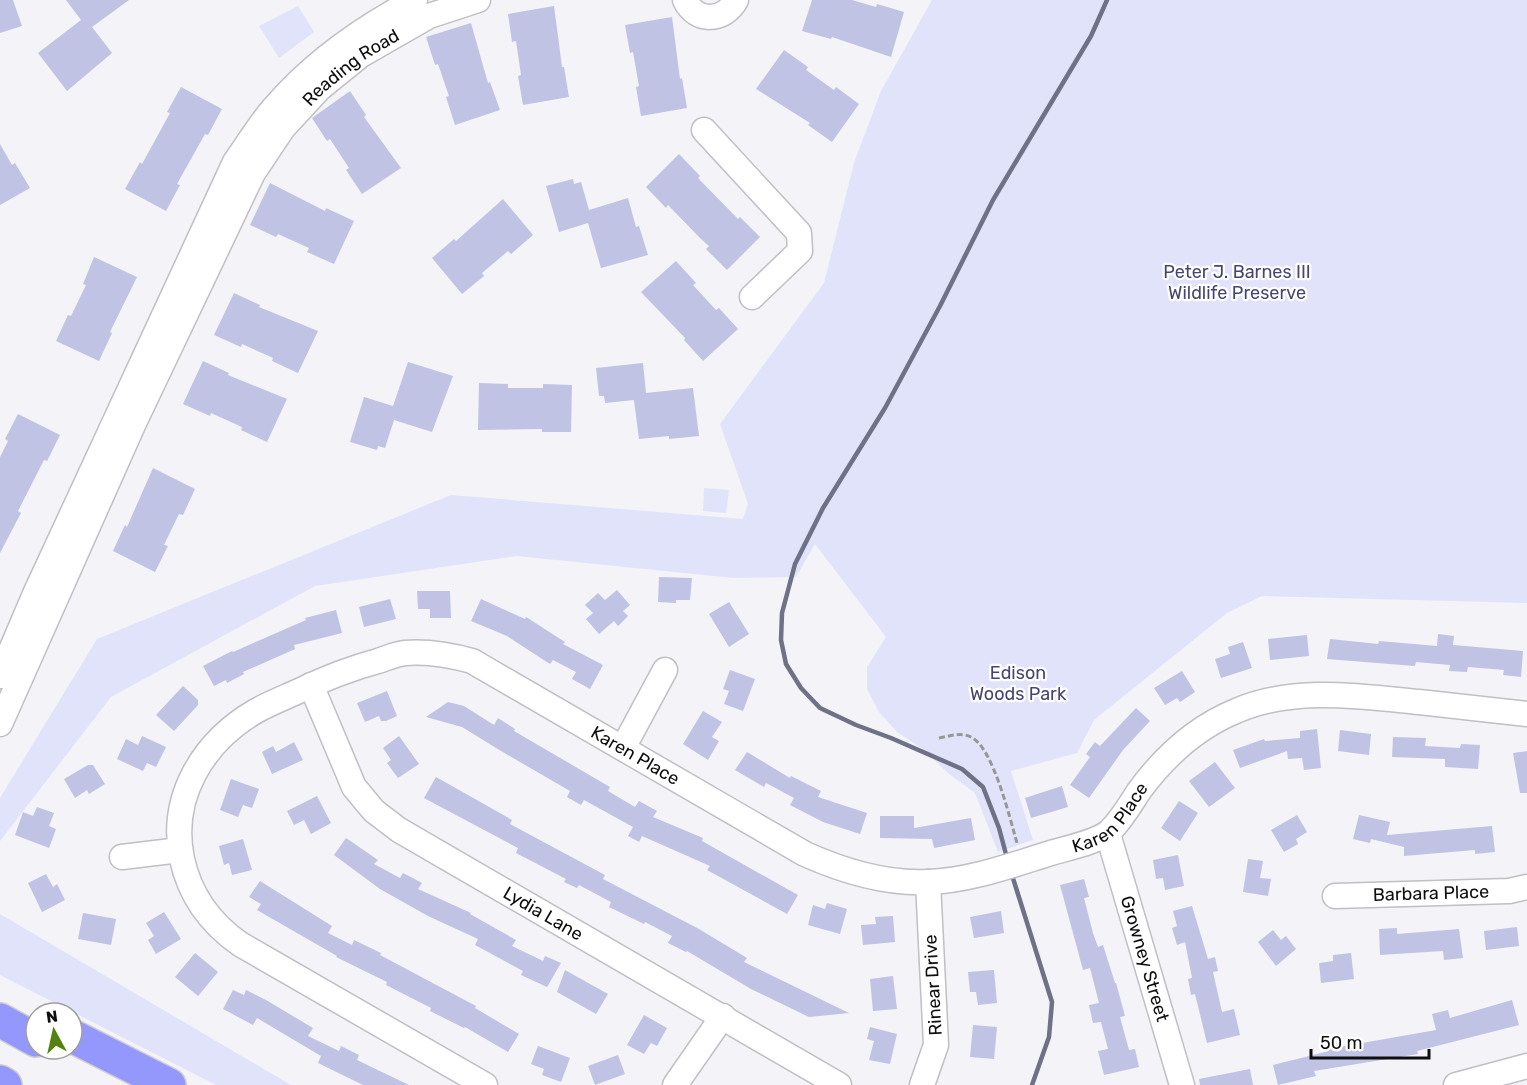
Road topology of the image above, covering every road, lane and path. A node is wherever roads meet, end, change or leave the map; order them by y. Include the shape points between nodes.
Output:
1 (416, 0) edge
2 (478, 0) edge
3 (685, 0) edge
4 (736, 0) edge
5 (704, 130) dead end
6 (244, 167) junction
7 (752, 297) dead end
8 (665, 670) dead end
9 (0, 676) edge
10 (311, 685) junction
11 (1527, 714) edge
12 (0, 724) edge
13 (939, 738) dead end
14 (623, 748) junction
15 (1108, 834) junction
16 (1017, 843) dead end
17 (180, 850) junction
18 (122, 857) dead end
19 (928, 882) junction
20 (1527, 887) edge
21 (1335, 896) dead end
22 (0, 999) edge
23 (24, 1012) edge
24 (723, 1016) junction
25 (0, 1020) edge
26 (24, 1033) edge
27 (84, 1042) edge
28 (75, 1061) edge
29 (1527, 1066) edge
30 (0, 1083) edge
31 (5, 1085) edge
32 (118, 1085) edge
33 (169, 1085) edge
34 (485, 1085) edge
35 (675, 1085) edge
36 (839, 1085) edge
37 (922, 1085) edge
38 (1182, 1085) edge
39 (1456, 1085) edge

1 - 6 street, Reading Road via 348,39 303,78 272,110
2 - 6 street, Reading Road via 429,16 361,55 312,97
3 - 4 street via 696,13 711,18 729,11
5 - 7 street via 799,233 800,251
6 - 9 street via 39,583
6 - 12 street
8 - 14 street
10 - 14 street, Karen Place via 352,668 403,654 454,656 472,661
10 - 17 street, Karen Place via 257,710 210,749 188,785 179,823
10 - 24 street, Lydia Lane via 354,787 374,811 399,830
11 - 15 street, Karen Place via 1308,694 1260,702 1214,722 1173,753
13 - 16 path via 970,736 985,750
14 - 19 street, Karen Place via 813,858 852,872
15 - 19 street, Karen Place via 1015,864
15 - 38 street, Growney Street
17 - 18 street
17 - 34 street, Karen Place via 193,891 210,919 224,932
19 - 37 street, Rinear Drive via 936,1046
20 - 21 street, Barbara Place via 1509,891
22 - 23 highway
24 - 35 street
24 - 36 street, Lydia Lane
25 - 26 highway
27 - 33 highway
28 - 32 highway
29 - 39 street
30 - 31 highway

